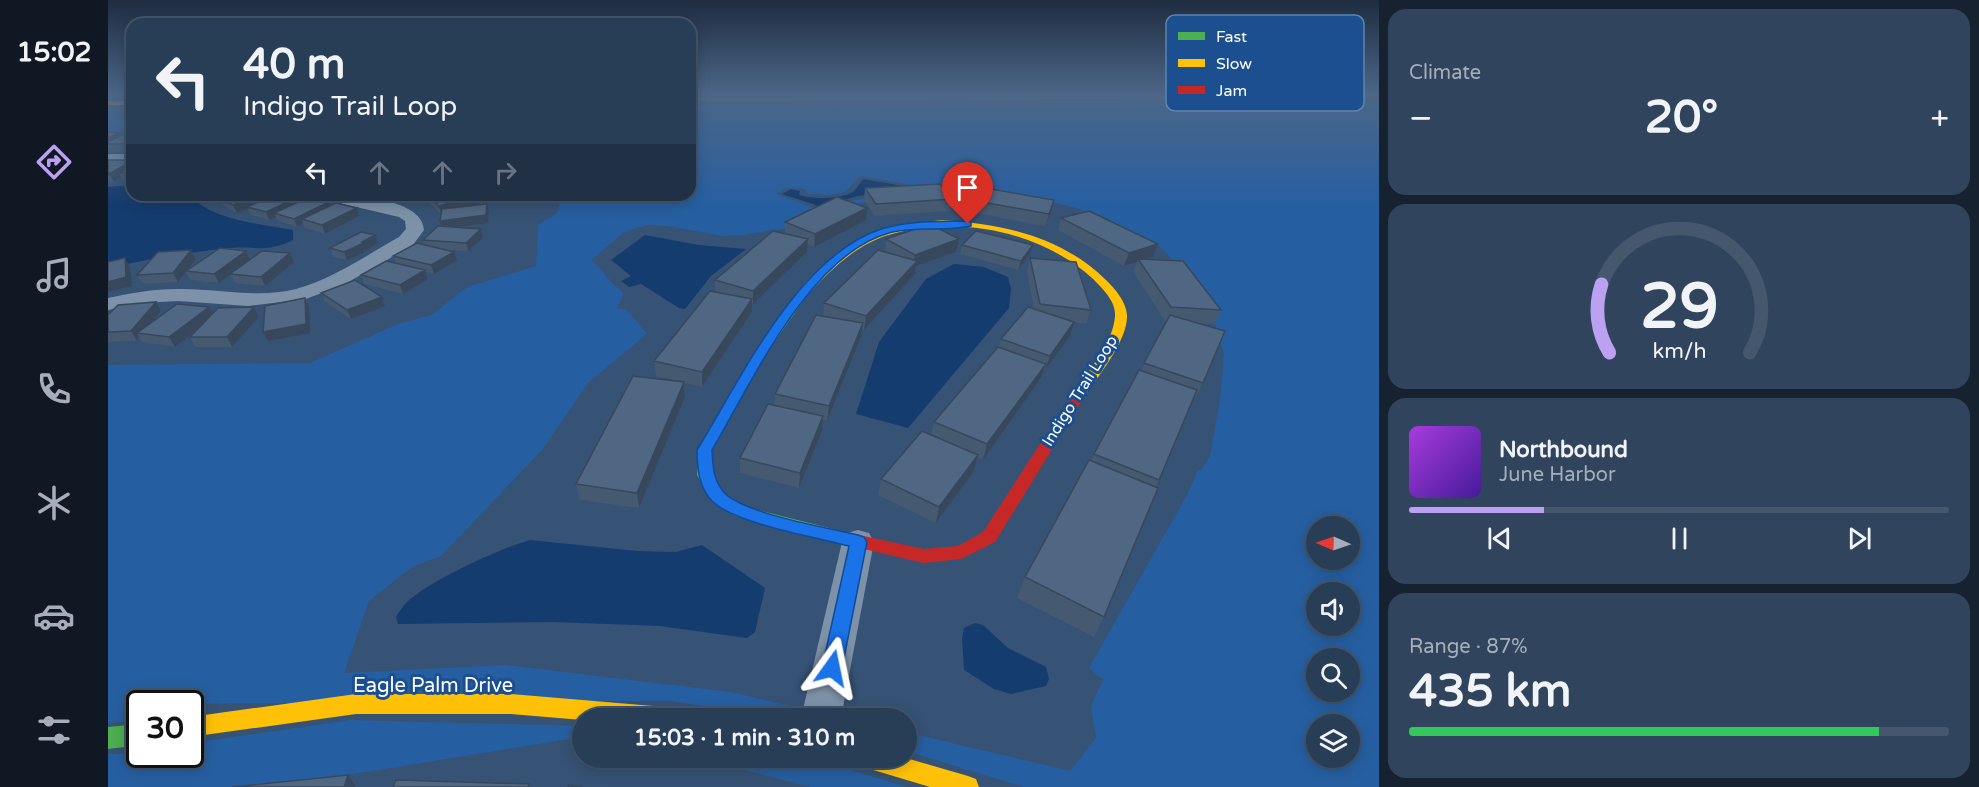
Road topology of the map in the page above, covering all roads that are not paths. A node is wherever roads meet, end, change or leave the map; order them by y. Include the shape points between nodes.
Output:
1 (108, 159) edge
2 (126, 159) edge
3 (356, 201) edge
4 (108, 304) edge
5 (858, 542) junction
6 (823, 708) edge
7 (572, 709) edge
8 (204, 725) edge
9 (126, 736) edge
10 (108, 738) edge
11 (904, 768) edge
12 (968, 787) edge

1 - 2 street
3 - 4 street via 410,215 415,230 406,241 338,280 299,295 248,300 178,295
5 - 5 main road, Indigo Trail Loop via 741,512 718,497 705,475 705,450 790,306 809,284 835,261 884,231 942,223 1022,234 1078,259 1095,272 1114,296 1121,313 1118,332 989,537 961,552 924,556
5 - 6 street
7 - 8 main road, Eagle Palm Drive via 511,704 357,705
9 - 10 main road
11 - 12 main road

